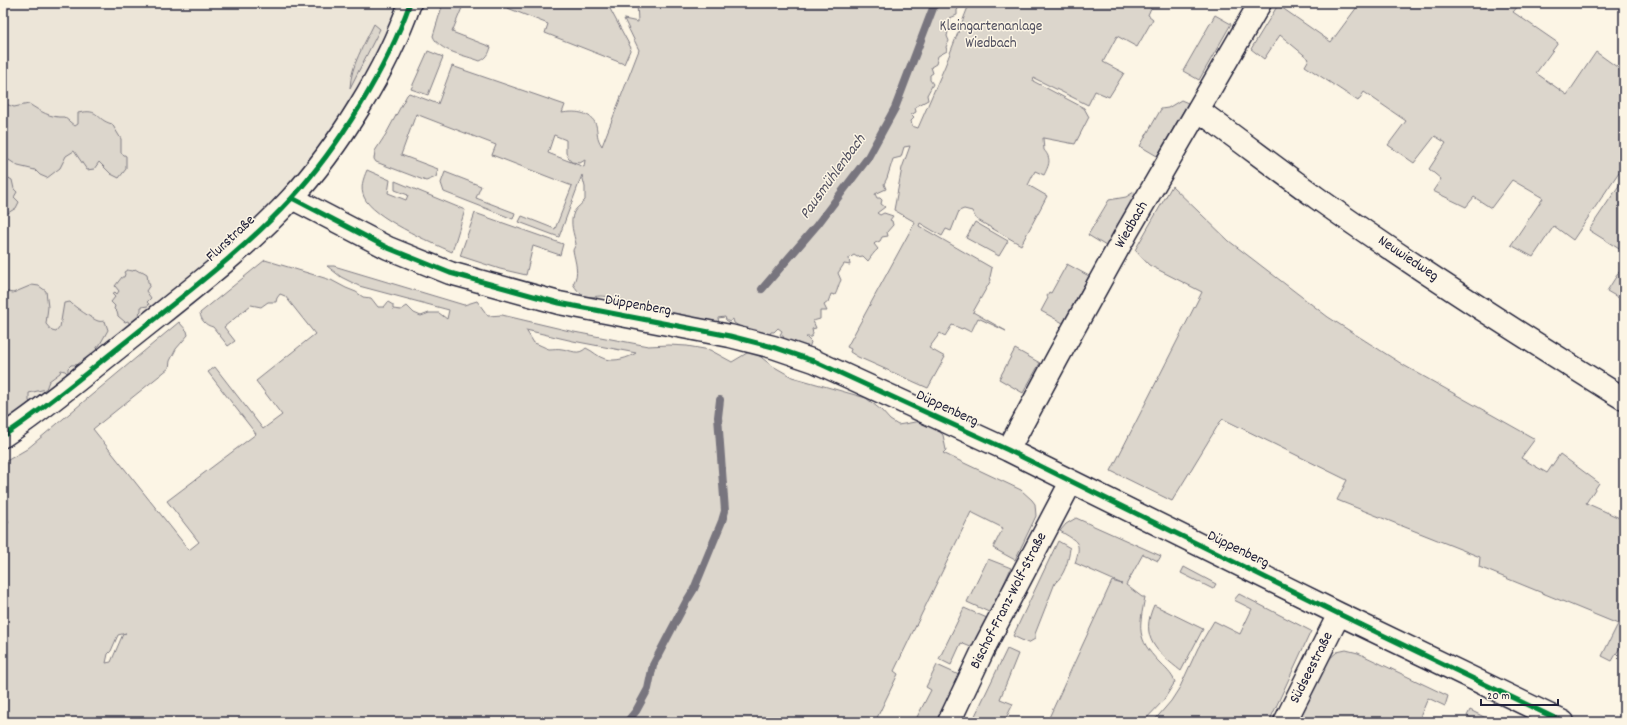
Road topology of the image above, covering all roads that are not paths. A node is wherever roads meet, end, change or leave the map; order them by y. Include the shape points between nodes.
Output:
1 (410, 3) edge
2 (1260, 3) edge
3 (1198, 110) junction
4 (292, 198) junction
5 (1624, 399) edge
6 (3, 436) edge
7 (1008, 450) junction
8 (1071, 482) junction
9 (1339, 614) junction
10 (949, 722) edge
11 (1285, 722) edge
12 (1563, 722) edge

1 - 4 street, Flurstraße via 387,55 361,103 334,145
2 - 3 street, Wiedbach
3 - 5 street, Neuwiedweg via 1414,264
3 - 7 street, Wiedbach via 1069,336
4 - 6 street, Flurstraße via 215,270 51,401
4 - 7 street, Düppenberg via 388,248 450,273 559,303 730,336 814,362
7 - 8 street, Düppenberg
8 - 9 street, Düppenberg
8 - 10 street, Bischof-Franz-Wolf-Straße via 986,644
9 - 11 street, Südseestraße
9 - 12 street, Düppenberg

